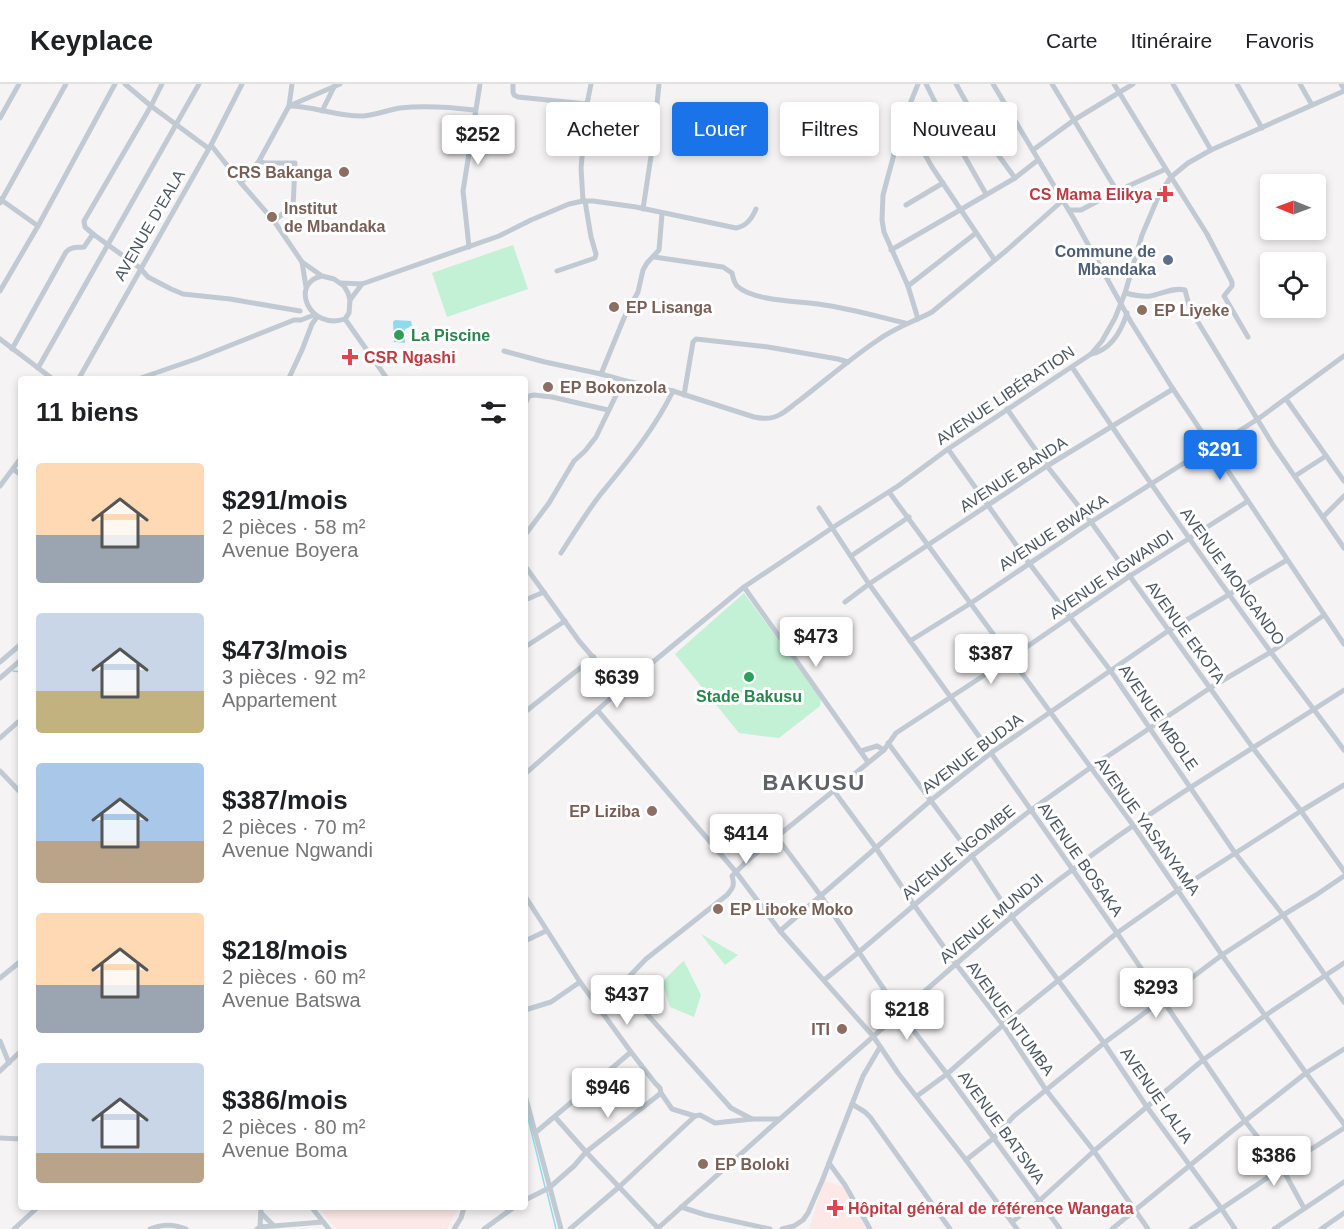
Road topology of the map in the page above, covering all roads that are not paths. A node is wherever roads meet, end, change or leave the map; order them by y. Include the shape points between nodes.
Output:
1 (19, 84) edge
2 (66, 84) edge
3 (115, 84) edge
4 (125, 84) edge
5 (162, 84) edge
6 (199, 84) edge
7 (242, 84) edge
8 (292, 84) edge
9 (480, 84) edge
10 (513, 84) edge
11 (591, 84) edge
12 (659, 84) edge
13 (918, 84) edge
14 (926, 84) edge
15 (956, 84) edge
16 (993, 84) edge
17 (1052, 84) edge
18 (1114, 84) edge
19 (1133, 84) edge
20 (1173, 84) edge
21 (1237, 84) edge
22 (1300, 84) edge
23 (1341, 84) edge
24 (337, 86) edge
25 (1344, 90) edge
26 (1119, 92) junction
27 (567, 102) edge
28 (586, 102) edge
29 (911, 102) edge
30 (1312, 105) junction
31 (151, 106) junction
32 (289, 106) junction
33 (475, 110) junction
34 (322, 111) junction
35 (0, 118) edge
36 (1074, 120) junction
37 (176, 124) junction
38 (1262, 128) junction
39 (209, 146) junction
40 (1033, 150) junction
41 (1211, 150) junction
42 (582, 156) edge
43 (894, 156) edge
44 (927, 156) edge
45 (1038, 160) junction
46 (259, 161) junction
47 (1166, 169) junction
48 (1171, 177) junction
49 (1015, 178) junction
50 (241, 183) junction
51 (944, 183) junction
52 (1117, 191) junction
53 (986, 194) junction
54 (1, 201) edge
55 (584, 201) junction
56 (1062, 201) junction
57 (906, 205) dead end
58 (643, 209) junction
59 (756, 209) dead end
60 (960, 209) junction
61 (1069, 210) junction
62 (1081, 210) junction
63 (662, 214) junction
64 (1074, 219) junction
65 (274, 221) junction
66 (38, 226) junction
67 (976, 233) junction
68 (93, 234) junction
69 (108, 245) junction
70 (469, 247) junction
71 (891, 250) junction
72 (654, 257) junction
73 (994, 259) junction
74 (302, 262) junction
75 (140, 268) junction
76 (557, 271) dead end
77 (322, 276) junction
78 (341, 284) junction
79 (362, 284) junction
80 (908, 286) junction
81 (306, 287) junction
82 (0, 291) edge
83 (1125, 293) junction
84 (350, 300) junction
85 (1121, 303) junction
86 (308, 305) junction
87 (300, 311) junction
88 (1126, 313) junction
89 (315, 316) junction
90 (345, 319) junction
91 (918, 319) junction
92 (294, 320) junction
93 (905, 323) junction
94 (1248, 337) dead end
95 (0, 339) edge
96 (12, 349) junction
97 (504, 351) dead end
98 (1091, 354) junction
99 (1344, 356) edge
100 (830, 358) junction
101 (848, 362) junction
102 (1072, 367) junction
103 (38, 368) junction
104 (836, 372) junction
105 (601, 374) junction
106 (49, 376) edge
107 (80, 376) edge
108 (147, 376) edge
109 (290, 376) edge
110 (385, 376) edge
111 (623, 382) junction
112 (1173, 389) junction
113 (673, 392) junction
114 (684, 395) junction
115 (528, 398) edge
116 (1286, 399) junction
117 (1007, 409) junction
118 (608, 410) junction
119 (1258, 419) junction
120 (1112, 427) junction
121 (1212, 447) junction
122 (948, 449) junction
123 (1326, 456) junction
124 (18, 462) edge
125 (1047, 466) junction
126 (13, 469) junction
127 (18, 473) edge
128 (1295, 476) junction
129 (1344, 481) edge
130 (1151, 484) junction
131 (0, 486) edge
132 (889, 492) junction
133 (1344, 496) edge
134 (1248, 501) junction
135 (987, 505) junction
136 (819, 508) dead end
137 (909, 517) junction
138 (1323, 517) junction
139 (1091, 522) junction
140 (832, 528) junction
141 (528, 531) edge
142 (1341, 537) edge
143 (1190, 538) junction
144 (928, 546) junction
145 (1344, 548) edge
146 (561, 553) dead end
147 (850, 556) junction
148 (1287, 560) junction
149 (1029, 563) junction
150 (528, 570) edge
151 (1130, 576) junction
152 (869, 584) junction
153 (744, 587) junction
154 (544, 592) junction
155 (1230, 594) junction
156 (528, 599) edge
157 (845, 602) dead end
158 (971, 603) junction
159 (1324, 615) junction
160 (1070, 618) junction
161 (565, 621) junction
162 (1168, 631) junction
163 (910, 641) junction
164 (528, 644) edge
165 (1344, 644) edge
166 (18, 646) edge
167 (1271, 652) junction
168 (594, 657) junction
169 (1012, 657) junction
170 (0, 662) edge
171 (18, 662) edge
172 (1110, 670) junction
173 (0, 678) edge
174 (1210, 688) junction
175 (621, 690) junction
176 (1344, 690) edge
177 (951, 698) junction
178 (1315, 709) junction
179 (528, 710) edge
180 (598, 711) junction
181 (1050, 711) junction
182 (18, 722) edge
183 (1151, 729) junction
184 (0, 738) edge
185 (888, 743) junction
186 (1253, 748) junction
187 (884, 750) junction
188 (1344, 750) edge
189 (861, 751) junction
190 (991, 753) junction
191 (868, 762) junction
192 (1090, 768) junction
193 (0, 771) edge
194 (528, 771) edge
195 (1344, 785) edge
196 (1191, 787) junction
197 (18, 790) edge
198 (834, 791) junction
199 (930, 801) junction
200 (1031, 810) junction
201 (1301, 810) junction
202 (1133, 825) junction
203 (776, 836) junction
204 (876, 848) junction
205 (1235, 853) junction
206 (972, 856) junction
207 (1072, 869) junction
208 (1344, 871) edge
209 (736, 872) junction
210 (1344, 876) edge
211 (1178, 890) junction
212 (821, 896) junction
213 (914, 905) junction
214 (528, 906) edge
215 (1283, 915) junction
216 (1012, 916) junction
217 (546, 931) junction
218 (780, 931) junction
219 (1117, 933) junction
220 (528, 940) edge
221 (859, 952) junction
222 (1222, 955) junction
223 (18, 963) edge
224 (1344, 963) edge
225 (956, 964) junction
226 (1325, 976) junction
227 (0, 978) edge
228 (824, 980) junction
229 (1059, 980) junction
230 (580, 982) junction
231 (621, 985) junction
232 (1162, 1000) junction
233 (1344, 1002) edge
234 (597, 1005) junction
235 (528, 1009) edge
236 (900, 1013) junction
237 (1266, 1015) junction
238 (1003, 1025) junction
239 (873, 1036) junction
240 (0, 1041) edge
241 (1104, 1043) junction
242 (880, 1047) junction
243 (1344, 1049) edge
244 (631, 1052) junction
245 (18, 1054) edge
246 (1203, 1060) junction
247 (9, 1063) junction
248 (0, 1071) edge
249 (1306, 1073) junction
250 (947, 1074) junction
251 (1046, 1090) junction
252 (661, 1093) junction
253 (917, 1096) junction
254 (852, 1104) junction
255 (528, 1106) edge
256 (1147, 1107) junction
257 (695, 1116) junction
258 (555, 1117) junction
259 (752, 1119) junction
260 (778, 1119) junction
261 (1245, 1121) junction
262 (1344, 1126) edge
263 (535, 1133) junction
264 (0, 1138) edge
265 (994, 1138) junction
266 (18, 1139) edge
267 (1094, 1151) junction
268 (586, 1152) junction
269 (966, 1160) junction
270 (829, 1163) junction
271 (1190, 1166) junction
272 (1282, 1168) junction
273 (1344, 1182) edge
274 (619, 1187) junction
275 (549, 1188) junction
276 (528, 1198) edge
277 (1039, 1201) junction
278 (681, 1207) junction
279 (1221, 1208) junction
280 (1304, 1208) junction
281 (35, 1210) edge
282 (261, 1210) edge
283 (314, 1210) edge
284 (463, 1210) edge
285 (510, 1210) edge
286 (1135, 1211) junction
287 (1344, 1213) edge
288 (803, 1220) junction
289 (323, 1222) junction
290 (1012, 1222) junction
291 (274, 1226) junction
292 (259, 1228) edge
293 (658, 1228) edge
294 (14, 1229) edge
295 (150, 1229) edge
296 (186, 1229) edge
297 (329, 1229) edge
298 (454, 1229) edge
299 (484, 1229) edge
300 (561, 1229) edge
301 (570, 1229) edge
302 (770, 1229) edge
303 (782, 1229) edge
304 (801, 1229) edge
305 (870, 1229) edge
306 (950, 1229) edge
307 (1017, 1229) edge
308 (1060, 1229) edge
309 (1112, 1229) edge
310 (1148, 1229) edge
311 (1191, 1229) edge
312 (1235, 1229) edge
313 (1274, 1229) edge
314 (1321, 1229) edge

1 - 35 street
2 - 54 street
3 - 66 street
4 - 31 street
5 - 31 street
6 - 37 street
7 - 39 street, AVENUE D'EALA
8 - 32 street
9 - 33 street
10 - 27 street via 514,95 518,97
11 - 28 street
12 - 58 street
13 - 29 street
14 - 53 street
15 - 49 street via 988,141
16 - 40 street
17 - 36 street
18 - 26 street
19 - 26 street
20 - 41 street
21 - 38 street
22 - 30 street
23 - 25 street
24 - 32 street
24 - 34 street
25 - 30 street, AVENUE LIBÉRATION
26 - 36 street
26 - 47 street
30 - 38 street, AVENUE LIBÉRATION
31 - 37 street
31 - 68 street via 84,221
32 - 34 street
32 - 46 street
33 - 34 street via 413,106 364,116
33 - 70 street via 463,191
36 - 40 street
36 - 52 street
37 - 39 street
37 - 69 street
38 - 41 street, AVENUE LIBÉRATION
39 - 50 street
39 - 75 street, AVENUE D'EALA
40 - 45 street
41 - 48 street, AVENUE LIBÉRATION
42 - 55 street
43 - 71 street via 883,195 882,220
44 - 51 street
45 - 49 street
45 - 56 street
46 - 50 street
46 - 65 street via 295,163 293,209
47 - 48 street
47 - 52 street
48 - 83 street, AVENUE LIBÉRATION via 1142,236
48 - 94 street via 1233,282 1224,296
49 - 53 street
50 - 65 street
51 - 57 street
51 - 60 street
52 - 62 street
53 - 60 street
54 - 66 street
55 - 58 street
55 - 70 street
55 - 76 street via 595,258
56 - 61 street
56 - 73 street
58 - 63 street
59 - 63 street via 746,224 736,228
60 - 67 street
60 - 71 street
61 - 62 street
61 - 64 street
62 - 64 street
63 - 72 street via 660,245
64 - 85 street
65 - 74 street
66 - 82 street
67 - 73 street
67 - 80 street
68 - 69 street
68 - 96 street via 84,247 69,248 66,252
69 - 75 street
69 - 103 street
70 - 79 street
71 - 80 street
72 - 93 street via 723,267 732,273 738,287 766,298 818,304
72 - 105 street via 647,263 639,292
73 - 91 street via 932,312
74 - 77 street
74 - 81 street
75 - 87 street via 148,277 183,294
75 - 107 street, AVENUE D'EALA
77 - 78 street
77 - 81 street via 312,279
78 - 79 street
78 - 84 street
79 - 84 street
80 - 91 street
81 - 86 street
83 - 85 street, AVENUE LIBÉRATION
83 - 119 street via 1143,296 1185,290 1190,309
84 - 90 street
85 - 88 street
85 - 98 street, AVENUE LIBÉRATION
86 - 87 street
86 - 89 street
87 - 92 street
88 - 98 street via 1113,341 1102,351
88 - 112 street
89 - 90 street via 331,321
89 - 92 street
89 - 109 street
90 - 110 street
91 - 93 street
92 - 108 street
93 - 101 street
95 - 96 street
96 - 103 street
97 - 105 street
98 - 102 street, AVENUE LIBÉRATION
99 - 116 street, AVENUE BWAKA
100 - 101 street
100 - 104 street
100 - 114 street via 696,339
101 - 104 street
102 - 117 street, AVENUE LIBÉRATION
102 - 120 street, AVENUE MONGANDO
103 - 106 street
104 - 114 street via 774,417 760,419
105 - 111 street
111 - 113 street
111 - 118 street
112 - 120 street, AVENUE BANDA
112 - 121 street
113 - 114 street
113 - 146 street via 662,414
115 - 118 street via 543,395
116 - 119 street, AVENUE BWAKA
116 - 123 street
117 - 122 street, AVENUE LIBÉRATION
117 - 125 street, AVENUE EKOTA
118 - 141 street via 596,437 574,461
119 - 121 street, AVENUE BWAKA
119 - 128 street
120 - 125 street, AVENUE BANDA
120 - 130 street, AVENUE MONGANDO
121 - 130 street, AVENUE BWAKA
121 - 134 street
122 - 132 street, AVENUE LIBÉRATION
122 - 135 street, AVENUE MBOLE
123 - 128 street
123 - 129 street
124 - 126 street
125 - 135 street, AVENUE BANDA
125 - 139 street, AVENUE EKOTA
126 - 127 street
126 - 131 street
128 - 138 street
130 - 139 street, AVENUE BWAKA
130 - 143 street, AVENUE MONGANDO
132 - 137 street, AVENUE YASANYAMA
132 - 140 street, AVENUE LIBÉRATION
133 - 138 street
134 - 143 street, AVENUE NGWANDI
134 - 148 street
135 - 144 street, AVENUE BANDA
135 - 149 street, AVENUE MBOLE
136 - 140 street, AVENUE BOSAKA
137 - 144 street, AVENUE YASANYAMA
137 - 147 street
138 - 142 street
139 - 149 street, AVENUE BWAKA
139 - 151 street, AVENUE EKOTA
140 - 147 street, AVENUE BOSAKA
140 - 153 street, AVENUE LIBÉRATION
142 - 145 street
143 - 151 street, AVENUE NGWANDI
143 - 155 street, AVENUE MONGANDO
144 - 152 street, AVENUE BANDA
144 - 158 street, AVENUE YASANYAMA
147 - 152 street, AVENUE BOSAKA
148 - 155 street, AVENUE BUDJA
148 - 159 street
149 - 158 street, AVENUE BWAKA
149 - 160 street, AVENUE MBOLE
150 - 154 street
151 - 160 street, AVENUE NGWANDI
151 - 162 street, AVENUE EKOTA
152 - 157 street, AVENUE BANDA
152 - 163 street, AVENUE BOSAKA
153 - 175 street, AVENUE LIBÉRATION
153 - 189 street
154 - 156 street
154 - 161 street
155 - 162 street, AVENUE BUDJA
155 - 167 street, AVENUE MONGANDO
158 - 163 street, AVENUE BWAKA
158 - 169 street, AVENUE YASANYAMA
159 - 165 street
159 - 167 street, AVENUE NGOMBE
160 - 169 street, AVENUE NGWANDI
160 - 172 street, AVENUE MBOLE
161 - 164 street
161 - 168 street
162 - 172 street, AVENUE BUDJA
162 - 174 street, AVENUE EKOTA
163 - 177 street, AVENUE BOSAKA
166 - 170 street
167 - 174 street, AVENUE NGOMBE
167 - 178 street, AVENUE MONGANDO
168 - 175 street
168 - 179 street
169 - 177 street, AVENUE NGWANDI
169 - 181 street, AVENUE YASANYAMA
171 - 173 street
172 - 181 street, AVENUE BUDJA
172 - 183 street, AVENUE MBOLE
174 - 183 street, AVENUE NGOMBE
174 - 186 street, AVENUE EKOTA
175 - 180 street, AVENUE LIBÉRATION
176 - 178 street, AVENUE MUNDJI
177 - 185 street, AVENUE NGWANDI
177 - 190 street, AVENUE BOSAKA
178 - 186 street, AVENUE MUNDJI
178 - 188 street, AVENUE MONGANDO
180 - 194 street
180 - 209 street
181 - 190 street, AVENUE BUDJA
181 - 192 street, AVENUE YASANYAMA
182 - 184 street
183 - 192 street, AVENUE NGOMBE
183 - 196 street, AVENUE MBOLE
185 - 187 street, AVENUE NGWANDI
185 - 199 street, AVENUE LALIA
186 - 196 street, AVENUE MUNDJI
186 - 201 street, AVENUE EKOTA
187 - 189 street via 877,746
187 - 191 street, AVENUE NGWANDI
189 - 191 street
190 - 199 street, AVENUE BUDJA
190 - 200 street, AVENUE BOSAKA
191 - 198 street, AVENUE NGWANDI
192 - 200 street, AVENUE NGOMBE
192 - 202 street, AVENUE YASANYAMA
193 - 197 street
195 - 201 street
196 - 202 street, AVENUE MUNDJI
196 - 205 street, AVENUE MBOLE
198 - 203 street, AVENUE NGWANDI
198 - 204 street, AVENUE NTUMBA
199 - 204 street, AVENUE BUDJA
199 - 206 street, AVENUE LALIA
200 - 206 street, AVENUE NGOMBE
200 - 207 street, AVENUE BOSAKA
201 - 205 street
201 - 208 street, AVENUE EKOTA
202 - 207 street, AVENUE MUNDJI
202 - 211 street, AVENUE YASANYAMA
203 - 209 street, AVENUE NGWANDI
203 - 212 street, AVENUE BATSWA
204 - 212 street, AVENUE BUDJA
204 - 213 street, AVENUE NTUMBA
205 - 211 street
205 - 215 street, AVENUE MBOLE
206 - 213 street, AVENUE NGOMBE
206 - 216 street, AVENUE LALIA
207 - 216 street, AVENUE MUNDJI
207 - 219 street, AVENUE BOSAKA
209 - 218 street
209 - 231 street via 732,876 734,887 727,895 646,959
210 - 215 street
211 - 219 street
211 - 222 street, AVENUE YASANYAMA
212 - 218 street, AVENUE BUDJA
212 - 221 street, AVENUE BATSWA
213 - 221 street, AVENUE NGOMBE
213 - 225 street, AVENUE NTUMBA
214 - 217 street
215 - 222 street
215 - 226 street, AVENUE MBOLE
216 - 225 street, AVENUE MUNDJI
216 - 229 street, AVENUE LALIA
217 - 220 street
217 - 230 street
218 - 228 street
219 - 229 street
219 - 232 street, AVENUE BOSAKA
221 - 228 street, AVENUE NGOMBE
221 - 236 street, AVENUE BATSWA
222 - 232 street
222 - 237 street, AVENUE YASANYAMA
223 - 227 street
224 - 226 street
225 - 236 street, AVENUE MUNDJI
225 - 238 street, AVENUE NTUMBA
226 - 233 street, AVENUE MBOLE
226 - 237 street
228 - 239 street
229 - 238 street
229 - 241 street, AVENUE LALIA
230 - 234 street
230 - 235 street via 551,1002
231 - 234 street
231 - 259 street via 731,1108
232 - 241 street
232 - 246 street, AVENUE BOSAKA
234 - 244 street
236 - 239 street, AVENUE MUNDJI
236 - 250 street, AVENUE BATSWA
237 - 246 street
237 - 249 street, AVENUE YASANYAMA
238 - 250 street
238 - 251 street, AVENUE NTUMBA
239 - 242 street
239 - 260 street, AVENUE MUNDJI
240 - 247 street
241 - 251 street
241 - 256 street, AVENUE LALIA
242 - 253 street
242 - 254 street via 862,1076
243 - 249 street
244 - 252 street
244 - 258 street
245 - 247 street
246 - 256 street
246 - 261 street, AVENUE BOSAKA
247 - 248 street
249 - 261 street
249 - 262 street, AVENUE YASANYAMA
250 - 253 street
250 - 265 street, AVENUE BATSWA
251 - 265 street
251 - 267 street, AVENUE NTUMBA
252 - 257 street via 672,1108
252 - 268 street
253 - 269 street
254 - 270 street
254 - 306 street via 870,1117
255 - 263 street
256 - 267 street
256 - 271 street, AVENUE LALIA
257 - 259 street via 715,1123
257 - 274 street
258 - 263 street
258 - 268 street
259 - 260 street
260 - 278 street, AVENUE MUNDJI
261 - 271 street
261 - 272 street, AVENUE BOSAKA
262 - 272 street
263 - 275 street
264 - 266 street
265 - 269 street
265 - 277 street, AVENUE BATSWA
267 - 277 street
267 - 286 street, AVENUE NTUMBA
268 - 274 street
268 - 275 street
269 - 290 street
270 - 288 street
270 - 305 street
271 - 279 street, AVENUE LALIA
271 - 286 street
272 - 279 street
272 - 280 street, AVENUE BOSAKA
273 - 280 street
274 - 293 street
274 - 301 street
275 - 276 street
275 - 300 street
277 - 290 street
277 - 308 street, AVENUE BATSWA
278 - 293 street, AVENUE MUNDJI
278 - 302 street
279 - 311 street
279 - 312 street, AVENUE LALIA
280 - 313 street
281 - 294 street
282 - 291 street
282 - 292 street
283 - 289 street
284 - 298 street
285 - 299 street
286 - 309 street
286 - 310 street, AVENUE NTUMBA
287 - 314 street
288 - 303 street
288 - 304 street
289 - 291 street
289 - 297 street
290 - 307 street
291 - 292 street
295 - 296 street via 162,1225

